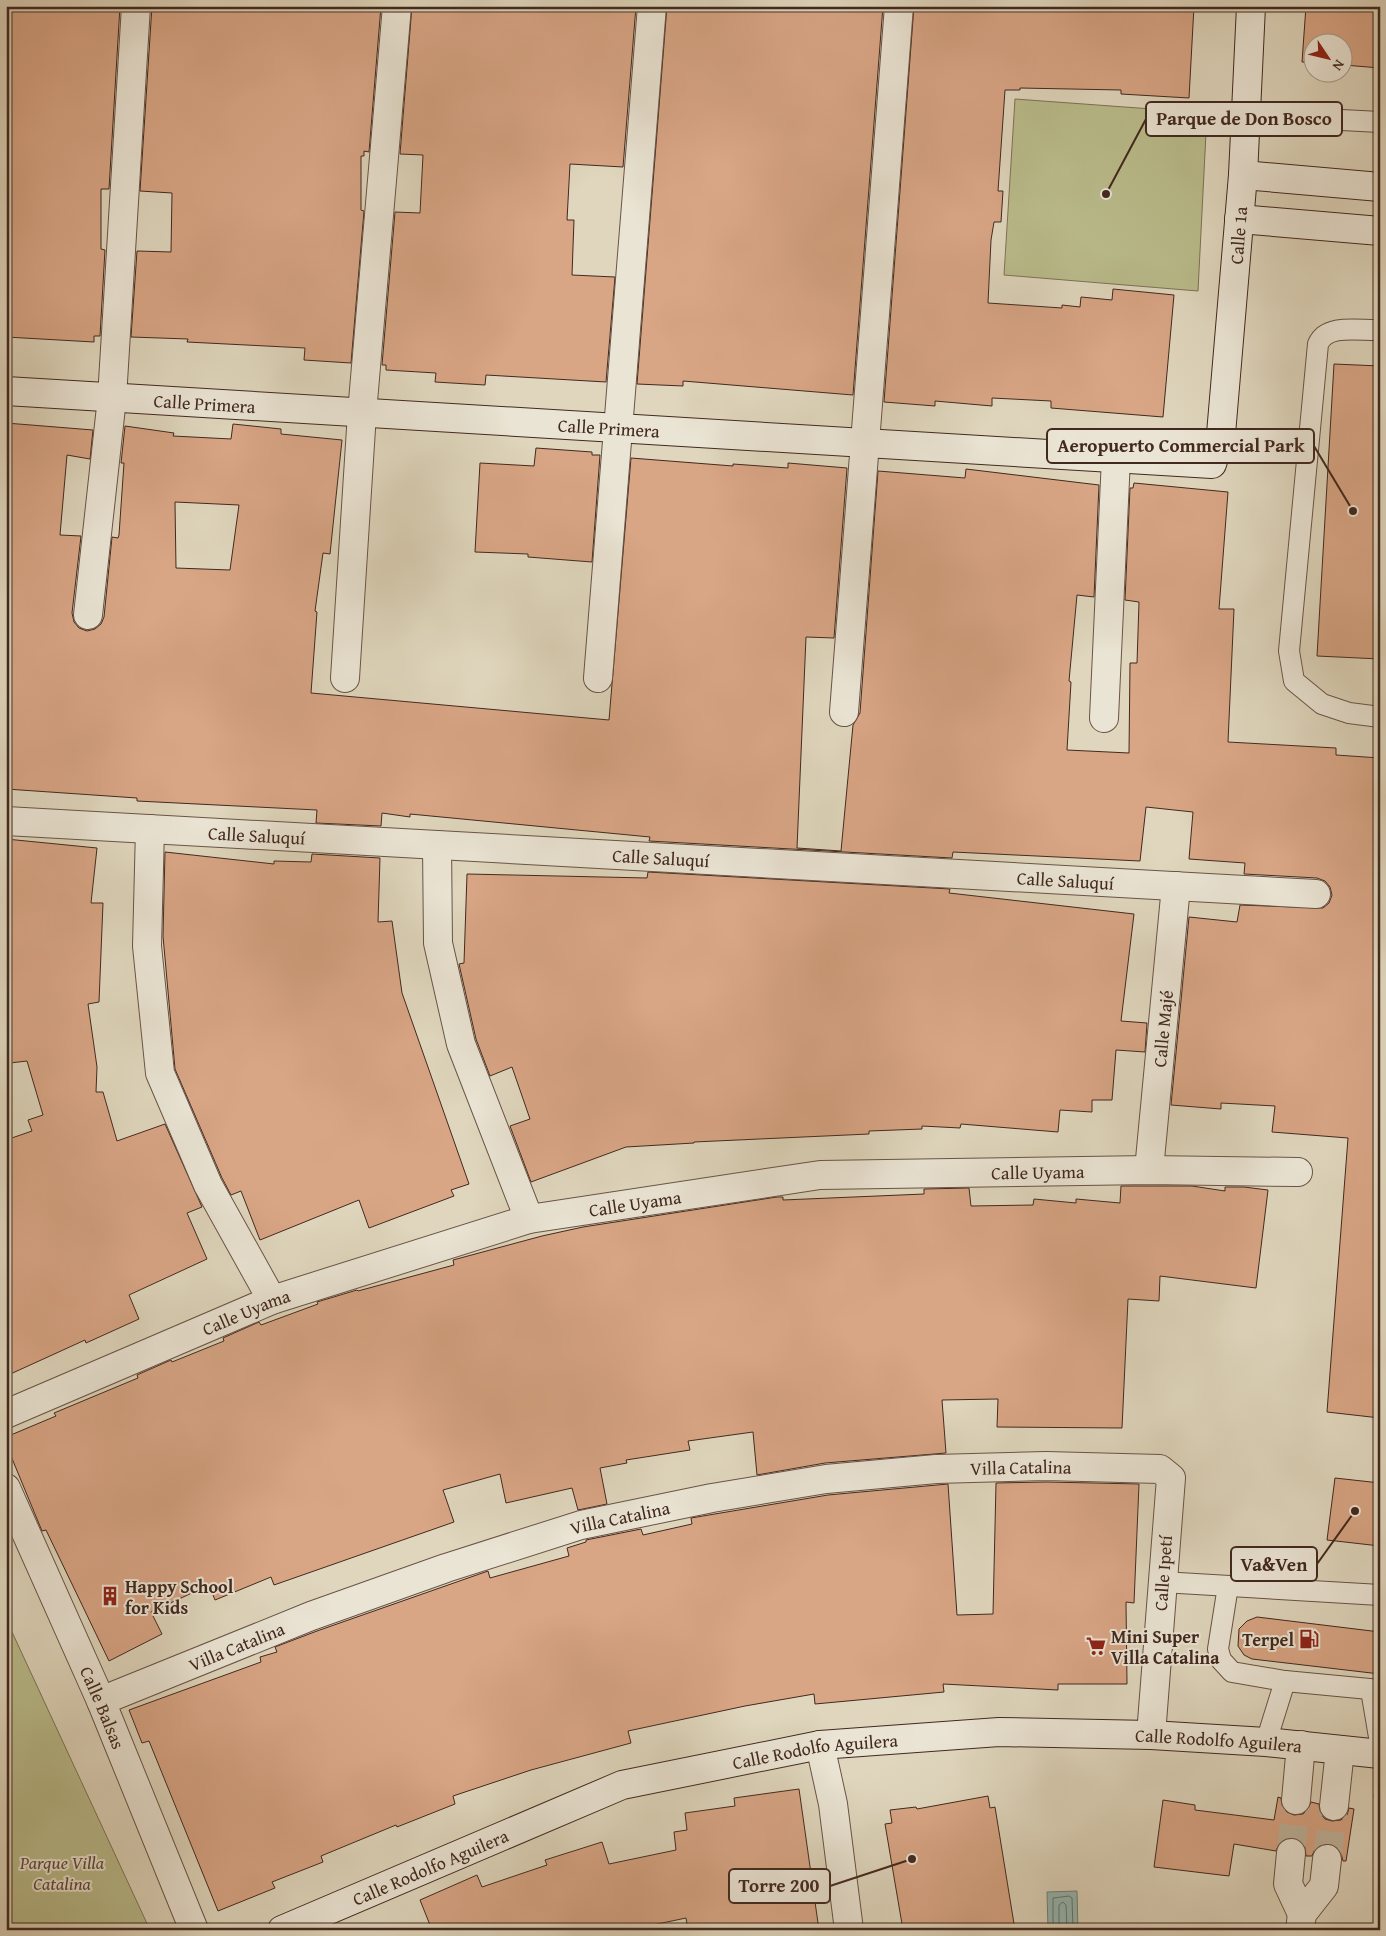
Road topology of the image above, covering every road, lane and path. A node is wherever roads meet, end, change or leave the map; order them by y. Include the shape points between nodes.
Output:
1 (136, 6) edge
2 (397, 6) edge
3 (652, 6) edge
4 (899, 6) edge
5 (1251, 6) edge
6 (1246, 115) junction
7 (1380, 122) edge
8 (1242, 175) junction
9 (1380, 187) edge
10 (1239, 220) junction
11 (1380, 231) edge
12 (1380, 330) edge
13 (6, 391) edge
14 (112, 398) junction
15 (362, 413) junction
16 (619, 428) junction
17 (864, 442) junction
18 (1116, 458) junction
19 (1212, 464) joint
20 (88, 615) dead end
21 (345, 678) dead end
22 (598, 678) dead end
23 (844, 712) dead end
24 (1380, 717) edge
25 (1104, 718) dead end
26 (6, 821) edge
27 (150, 829) junction
28 (437, 845) junction
29 (1176, 886) junction
30 (1316, 894) dead end
31 (1149, 1170) junction
32 (1298, 1172) dead end
33 (529, 1219) junction
34 (272, 1300) junction
35 (6, 1414) edge
36 (1166, 1472) joint
37 (6, 1488) edge
38 (1162, 1582) junction
39 (1228, 1586) junction
40 (1380, 1595) edge
41 (1285, 1680) junction
42 (1375, 1690) edge
43 (101, 1701) junction
44 (1152, 1735) junction
45 (1266, 1742) junction
46 (1380, 1743) edge
47 (820, 1745) junction
48 (1301, 1745) junction
49 (1340, 1750) junction
50 (1379, 1766) edge
51 (1296, 1800) tunnel mouth
52 (1334, 1806) tunnel mouth
53 (1380, 1817) edge
54 (1291, 1853) tunnel mouth
55 (1327, 1859) tunnel mouth
56 (1301, 1922) edge
57 (194, 1930) edge
58 (282, 1930) edge
59 (849, 1930) edge

1 - 14 street
2 - 15 street
3 - 16 street
4 - 17 street
5 - 6 street, Calle 1a
6 - 7 lane
6 - 8 street, Calle 1a
8 - 9 street
8 - 10 street, Calle 1a
10 - 11 street
10 - 19 street, Calle 1a via 1221,434
12 - 24 lane via 1330,331 1318,344 1289,651 1294,680 1322,704 1349,713
13 - 14 street, Calle Primera
14 - 15 street, Calle Primera
14 - 20 street
15 - 16 street, Calle Primera
15 - 21 street
16 - 17 street, Calle Primera
16 - 22 street
17 - 18 street, Calle Primera
17 - 23 street
18 - 19 street, Calle Primera
18 - 25 street
26 - 27 street, Calle Saluquí
27 - 28 street, Calle Saluquí
27 - 34 street via 146,946 160,1073 208,1185
28 - 29 street, Calle Saluquí
28 - 33 street via 438,943 461,1044
29 - 30 street, Calle Saluquí
29 - 31 street, Calle Majé
31 - 32 street, Calle Uyama
31 - 33 street, Calle Uyama via 820,1175
33 - 34 street, Calle Uyama
34 - 35 street, Calle Uyama
36 - 38 street, Calle Ipetí via 1170,1478
36 - 43 street, Villa Catalina via 1160,1469 1046,1466 927,1469 826,1479 581,1525 311,1616
37 - 43 street, Calle Balsas
38 - 39 lane
38 - 44 street, Calle Ipetí
39 - 40 lane
39 - 41 lane via 1218,1649 1221,1660 1232,1672
41 - 42 lane
41 - 45 lane
42 - 46 lane
43 - 57 street, Calle Balsas
44 - 45 street, Calle Rodolfo Aguilera
44 - 47 street, Calle Rodolfo Aguilera via 999,1732
45 - 48 street, Calle Rodolfo Aguilera
47 - 58 street, Calle Rodolfo Aguilera via 622,1785
47 - 59 street via 833,1804
48 - 49 street, Calle Rodolfo Aguilera
48 - 51 street
49 - 50 street, Calle Rodolfo Aguilera
49 - 52 street
50 - 53 path via 1376,1796
54 - 56 street via 1288,1884
55 - 56 street via 1324,1886

